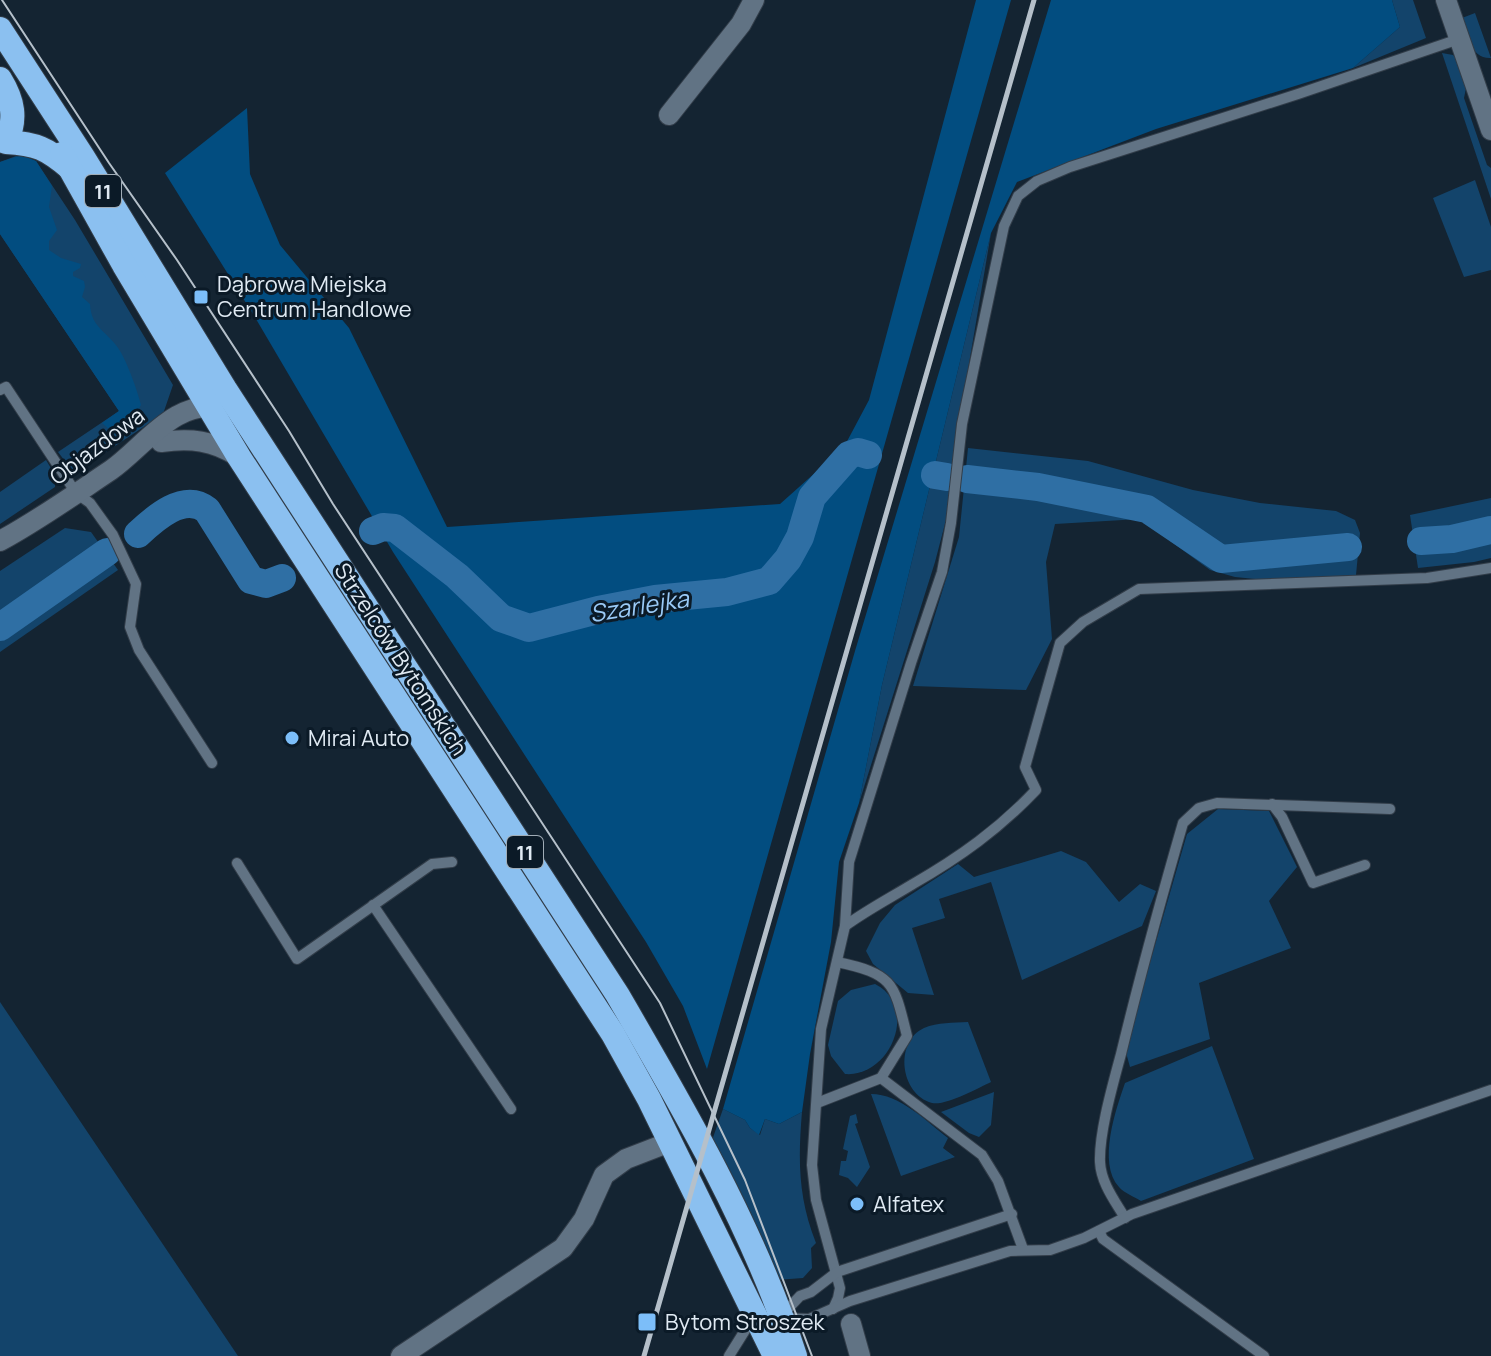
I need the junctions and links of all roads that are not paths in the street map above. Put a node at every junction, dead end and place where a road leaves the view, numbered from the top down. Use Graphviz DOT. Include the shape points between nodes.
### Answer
graph roads {
  1 [pos="754,0"];
  2 [pos="1446,0"];
  3 [pos="0,29"];
  4 [pos="1459,39"];
  5 [pos="0,58"];
  6 [pos="0,79"];
  7 [pos="669,115"];
  8 [pos="1491,130"];
  9 [pos="3,144"];
  10 [pos="70,168"];
  11 [pos="194,361"];
  12 [pos="0,390"];
  13 [pos="207,406"];
  14 [pos="177,417"];
  15 [pos="252,429"];
  16 [pos="161,442"];
  17 [pos="239,457"];
  18 [pos="115,467"];
  19 [pos="76,493"];
  20 [pos="0,544"];
  21 [pos="1491,568"];
  22 [pos="212,763"];
  23 [pos="1272,804"];
  24 [pos="1390,809"];
  25 [pos="452,862"];
  26 [pos="237,863"];
  27 [pos="1365,865"];
  28 [pos="373,905"];
  29 [pos="845,926"];
  30 [pos="837,962"];
  31 [pos="881,1078"];
  32 [pos="1491,1090"];
  33 [pos="817,1103"];
  34 [pos="511,1109"];
  35 [pos="670,1142"];
  36 [pos="1012,1214"];
  37 [pos="1125,1218"];
  38 [pos="1099,1231"];
  39 [pos="1023,1249"];
  40 [pos="837,1272"];
  41 [pos="784,1289"];
  42 [pos="750,1305"];
  43 [pos="833,1309"];
  44 [pos="781,1318"];
  45 [pos="809,1319"];
  46 [pos="851,1324"];
  47 [pos="785,1354"];
  48 [pos="401,1356"];
  49 [pos="729,1356"];
  50 [pos="860,1356"];
  51 [pos="1264,1356"];
  1 -- 7 [label="street"];
  2 -- 4 [label="street"];
  3 -- 11 [label="highway, Strzelców Bytomskich / 11" via="83,157"];
  4 -- 8 [label="street"];
  4 -- 29 [label="lane" via="1120,149 1037,181 1018,196 1004,226 981,327 942,572 849,862"];
  5 -- 10 [label="highway, Strzelców Bytomskich / 11"];
  6 -- 9 [label="highway" via="13,105 11,131"];
  9 -- 10 [label="highway" via="38,145"];
  10 -- 11 [label="highway, Strzelców Bytomskich / 11" via="124,265"];
  11 -- 13 [label="highway, Strzelców Bytomskich / 11"];
  11 -- 14 [label="street, Objazdowa" via="187,398"];
  11 -- 15 [label="highway, Strzelców Bytomskich / 11"];
  12 -- 19 [label="lane" via="6,387"];
  13 -- 14 [label="street"];
  13 -- 15 [label="street" via="234,415"];
  13 -- 16 [label="street"];
  13 -- 17 [label="highway, Strzelców Bytomskich / 11"];
  14 -- 18 [label="street, Objazdowa"];
  15 -- 41 [label="highway, 11" via="617,994"];
  16 -- 17 [label="street" via="199,440"];
  16 -- 18 [label="street"];
  17 -- 35 [label="highway, Strzelców Bytomskich / 11" via="613,1034"];
  18 -- 19 [label="street, Objazdowa"];
  19 -- 20 [label="street, Objazdowa"];
  19 -- 22 [label="lane" via="113,535 136,584 130,627 139,650"];
  21 -- 29 [label="lane" via="1427,578 1139,589 1083,622 1060,643 1025,767 1036,790 995,830"];
  23 -- 24 [label="lane"];
  23 -- 27 [label="lane" via="1313,883"];
  23 -- 37 [label="lane" via="1217,803 1199,808 1183,823 1143,963 1102,1144 1100,1164 1107,1188"];
  25 -- 28 [label="lane" via="432,864"];
  26 -- 28 [label="lane" via="297,959"];
  28 -- 34 [label="lane"];
  29 -- 30 [label="lane"];
  30 -- 31 [label="lane" via="869,969 895,989 907,1036"];
  30 -- 33 [label="lane" via="821,1029"];
  31 -- 33 [label="lane"];
  31 -- 36 [label="lane" via="982,1155"];
  32 -- 37 [label="lane"];
  33 -- 40 [label="lane" via="812,1165 816,1200"];
  35 -- 42 [label="highway, Strzelców Bytomskich / 11"];
  35 -- 48 [label="street" via="626,1159 604,1175 584,1219 563,1248"];
  36 -- 39 [label="lane"];
  36 -- 40 [label="lane"];
  37 -- 38 [label="lane"];
  38 -- 39 [label="lane" via="1050,1250"];
  38 -- 51 [label="lane"];
  39 -- 43 [label="lane"];
  40 -- 41 [label="lane" via="811,1292"];
  40 -- 43 [label="lane" via="840,1288"];
  41 -- 44 [label="highway, 11"];
  41 -- 44 [label="lane" via="787,1308"];
  42 -- 44 [label="lane"];
  42 -- 47 [label="highway, Strzelców Bytomskich / 11"];
  42 -- 49 [label="lane"];
  43 -- 45 [label="lane"];
  44 -- 45 [label="lane"];
  44 -- 47 [label="highway, 11"];
  45 -- 47 [label="lane"];
  46 -- 50 [label="street"];
}
